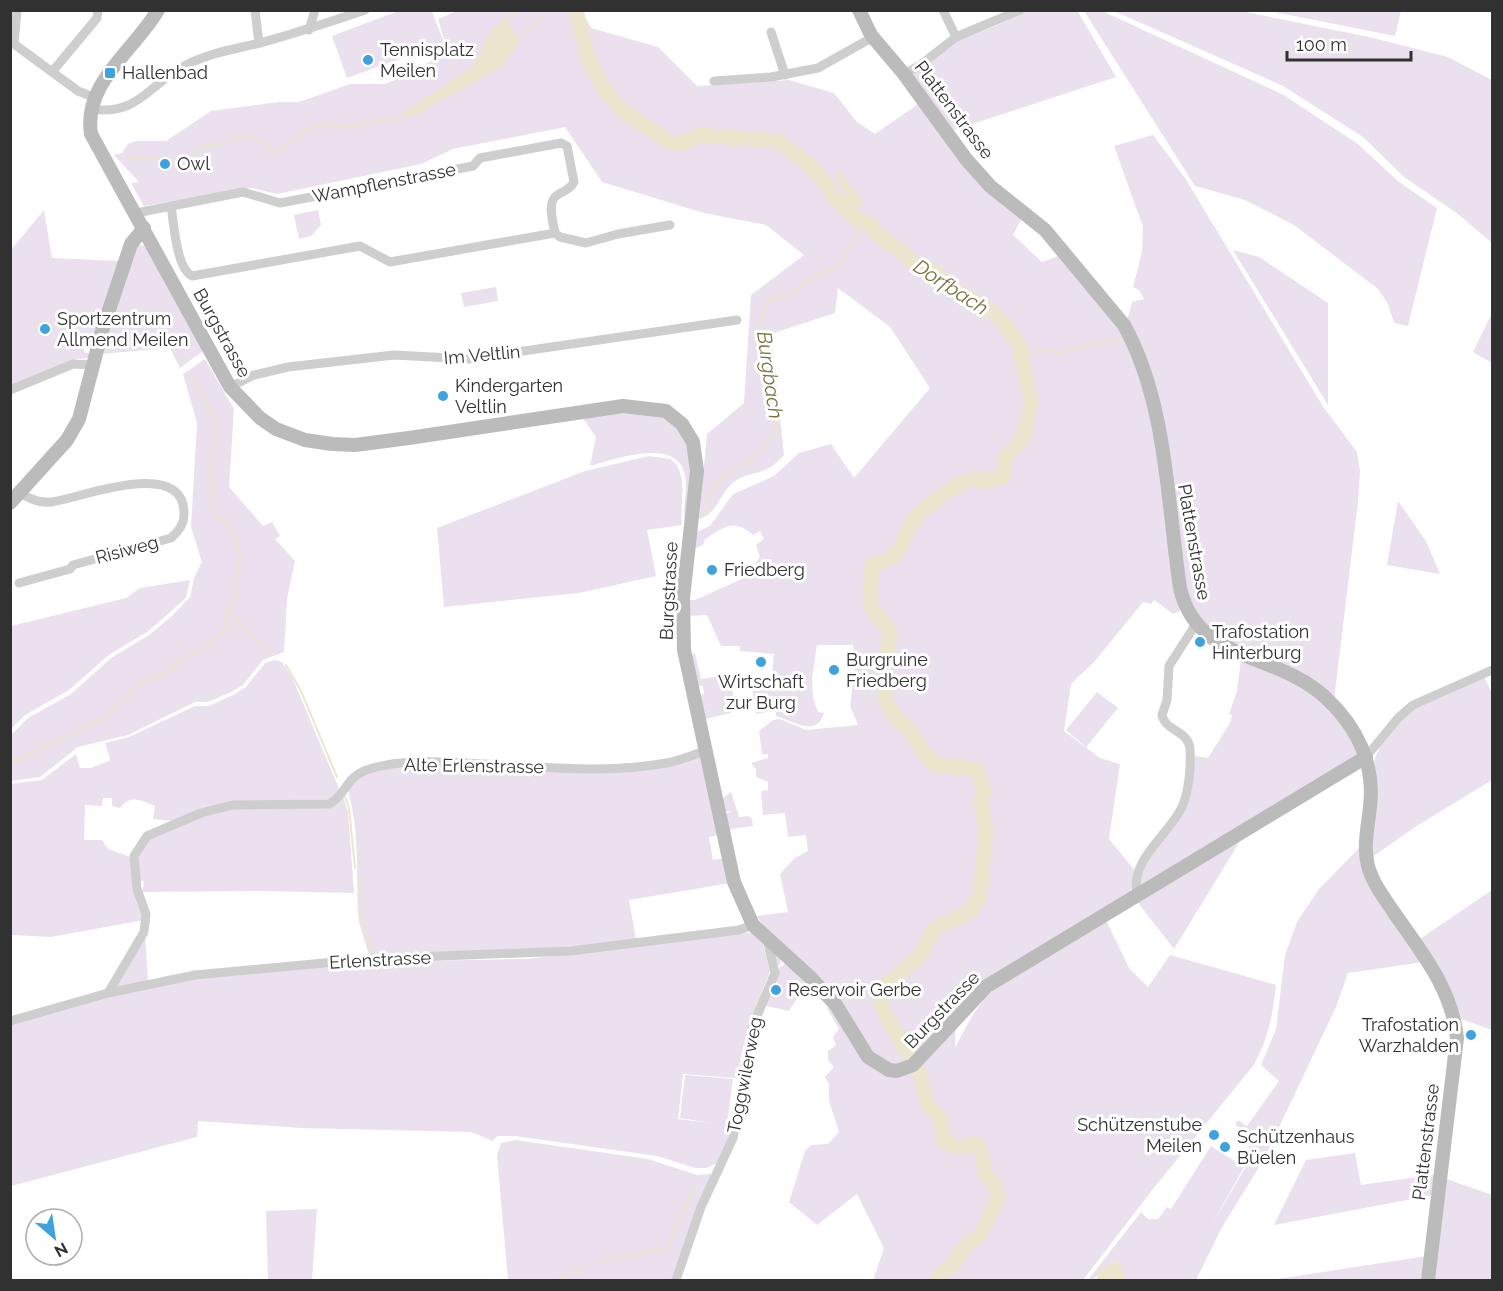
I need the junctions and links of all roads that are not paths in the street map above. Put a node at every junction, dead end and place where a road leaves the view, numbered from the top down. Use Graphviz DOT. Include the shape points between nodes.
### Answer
graph roads {
  1 [pos="17,10"];
  2 [pos="98,10"];
  3 [pos="158,10"];
  4 [pos="255,10"];
  5 [pos="315,10"];
  6 [pos="365,10"];
  7 [pos="859,10"];
  8 [pos="943,10"];
  9 [pos="1020,10"];
  10 [pos="309,30"];
  11 [pos="771,32"];
  12 [pos="956,37"];
  13 [pos="873,38"];
  14 [pos="12,42"];
  15 [pos="259,43"];
  16 [pos="52,72"];
  17 [pos="904,74"];
  18 [pos="785,75"];
  19 [pos="714,81"];
  20 [pos="92,103"];
  21 [pos="171,206"];
  22 [pos="136,213"];
  23 [pos="670,225"];
  24 [pos="144,228"];
  25 [pos="555,233"];
  26 [pos="737,320"];
  27 [pos="94,365"];
  28 [pos="230,387"];
  29 [pos="10,390"];
  30 [pos="16,498"];
  31 [pos="19,583"];
  32 [pos="1196,624"];
  33 [pos="1492,670"];
  34 [pos="705,751"];
  35 [pos="1366,757"];
  36 [pos="1137,894"];
  37 [pos="753,925"];
  38 [pos="766,934"];
  39 [pos="108,993"];
  40 [pos="10,1021"];
  41 [pos="676,1281"];
  42 [pos="1428,1281"];
  1 -- 14 [label="street"];
  2 -- 16 [label="street" via="97,18"];
  3 -- 20 [label="street"];
  4 -- 15 [label="street"];
  5 -- 10 [label="street"];
  6 -- 10 [label="street"];
  7 -- 13 [label="street, Plattenstrasse"];
  8 -- 12 [label="street"];
  9 -- 12 [label="street"];
  10 -- 15 [label="street"];
  11 -- 18 [label="street"];
  12 -- 17 [label="street"];
  13 -- 17 [label="street, Plattenstrasse"];
  13 -- 18 [label="street" via="818,68"];
  14 -- 16 [label="street"];
  15 -- 20 [label="street" via="184,65 130,106 107,111"];
  16 -- 20 [label="street"];
  17 -- 32 [label="street, Plattenstrasse" via="966,159 990,186 1045,230 1124,325 1133,342 1160,432 1180,588"];
  18 -- 19 [label="street"];
  20 -- 22 [label="street, Burgstrasse" via="93,141"];
  21 -- 22 [label="street, Wampflenstrasse"];
  21 -- 25 [label="street" via="184,270 192,276 360,246 390,262"];
  21 -- 25 [label="street, Wampflenstrasse" via="243,192 280,203 472,166 480,158 561,143 567,146 574,182 570,190 551,203"];
  22 -- 24 [label="street, Burgstrasse"];
  23 -- 25 [label="street" via="586,243"];
  24 -- 27 [label="street" via="131,244"];
  24 -- 28 [label="street, Burgstrasse"];
  26 -- 28 [label="street, Im Veltlin" via="469,359 394,355 288,367 254,375"];
  27 -- 29 [label="street" via="73,364"];
  27 -- 30 [label="street" via="79,419 67,440"];
  28 -- 34 [label="street, Burgstrasse" via="276,429 305,440 332,444 409,438 623,406 652,408 675,417 688,431 697,462 681,625"];
  30 -- 31 [label="street, Risiweg" via="49,502 110,486 146,484 172,491 180,500 184,516 171,538"];
  32 -- 35 [label="street, Plattenstrasse" via="1231,650 1308,682 1346,720"];
  32 -- 36 [label="street" via="1169,666 1162,715 1166,724 1190,744 1186,789 1181,808 1141,867 1135,882"];
  33 -- 35 [label="street" via="1413,705"];
  34 -- 37 [label="street, Burgstrasse" via="732,876"];
  34 -- 39 [label="street, Alte Erlenstrasse" via="667,763 627,768 392,765 357,774 339,799 329,804 233,805 175,823 147,836 134,856 135,879 146,924"];
  35 -- 36 [label="street, Burgstrasse"];
  35 -- 42 [label="street, Plattenstrasse" via="1370,778 1368,864 1383,897 1448,995 1455,1015 1457,1038"];
  36 -- 38 [label="street, Burgstrasse" via="987,986 920,1060 906,1069 889,1070 868,1058 836,1005"];
  37 -- 38 [label="street, Burgstrasse"];
  37 -- 39 [label="street, Erlenstrasse" via="570,951 280,965 195,975"];
  38 -- 41 [label="street, Toggwilerweg" via="775,974 752,1028 733,1138 701,1207"];
  39 -- 40 [label="street, Erlenstrasse"];
}
